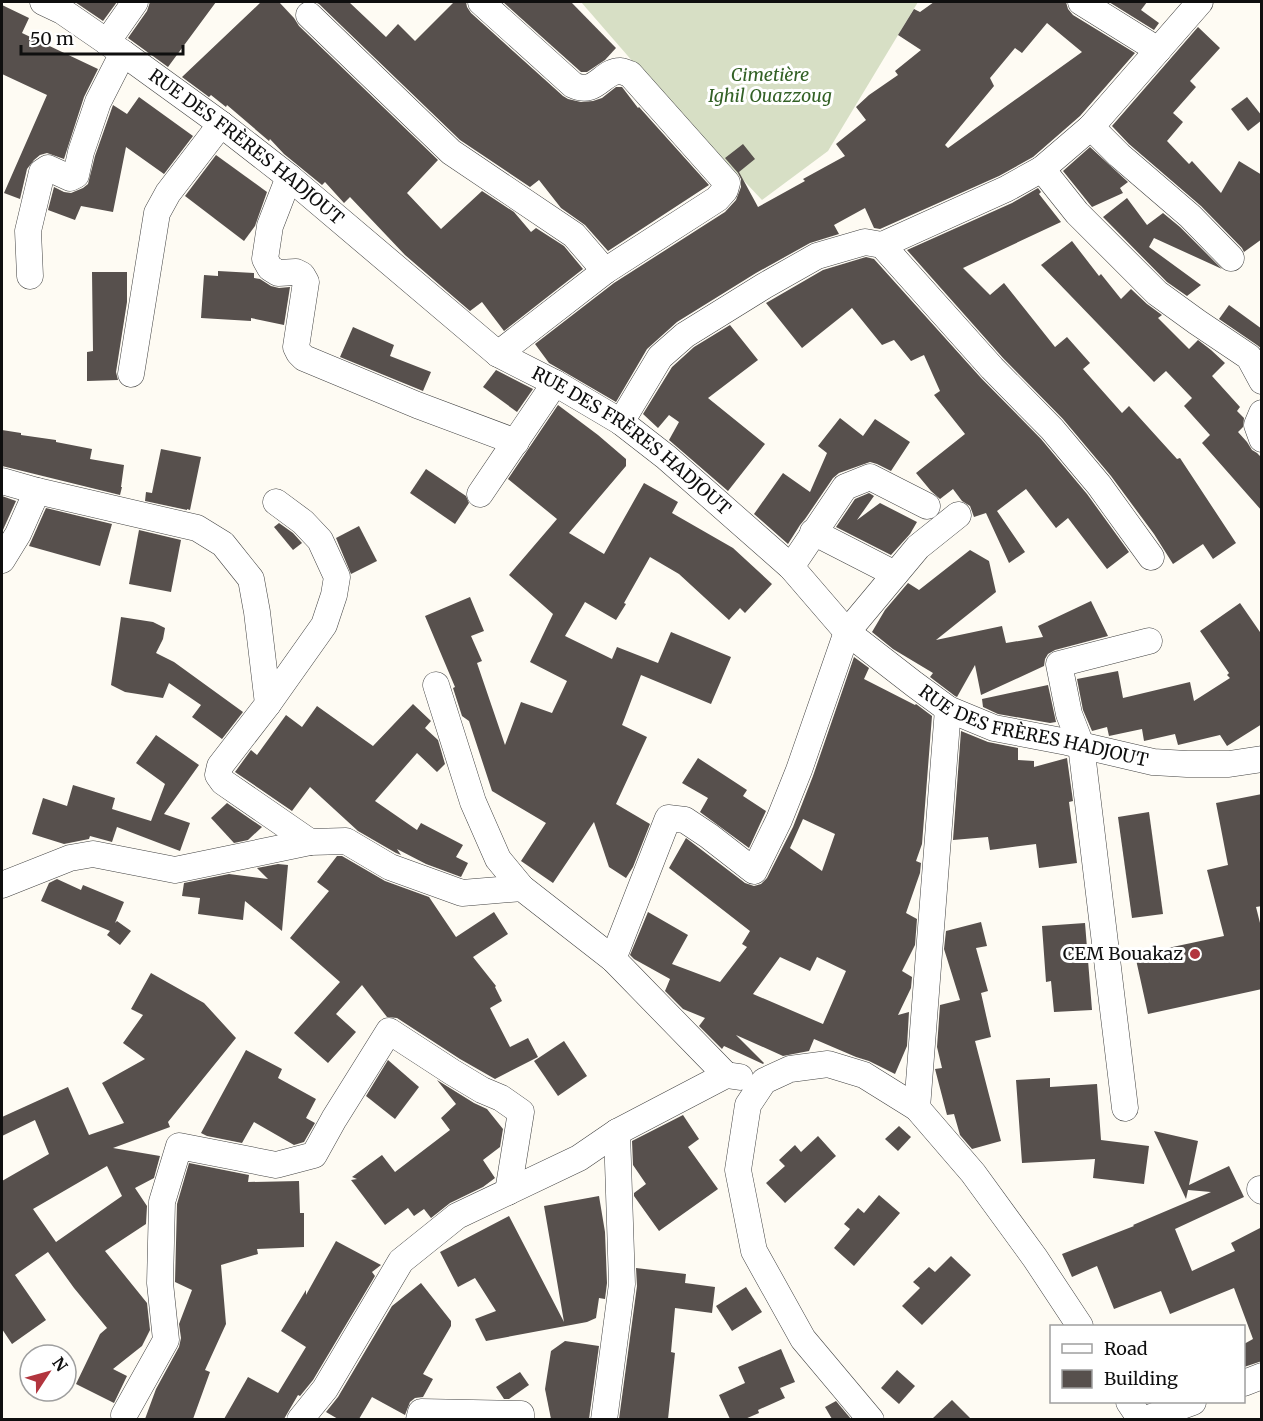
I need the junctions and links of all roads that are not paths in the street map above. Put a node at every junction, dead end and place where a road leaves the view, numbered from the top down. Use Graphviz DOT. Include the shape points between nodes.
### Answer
graph roads {
  1 [pos="43,2"];
  2 [pos="135,2"];
  3 [pos="482,2"];
  4 [pos="1081,2"];
  5 [pos="1200,2"];
  6 [pos="309,15"];
  7 [pos="115,47"];
  8 [pos="1158,51"];
  9 [pos="221,123"];
  10 [pos="1091,127"];
  11 [pos="1042,169"];
  12 [pos="289,177"];
  13 [pos="882,245"];
  14 [pos="1231,258"];
  15 [pos="605,271"];
  16 [pos="30,276"];
  17 [pos="498,354"];
  18 [pos="131,374"];
  19 [pos="1262,381"];
  20 [pos="555,383"];
  21 [pos="1262,413"];
  22 [pos="621,422"];
  23 [pos="1262,439"];
  24 [pos="516,442"];
  25 [pos="2,481"];
  26 [pos="37,491"];
  27 [pos="480,494"];
  28 [pos="276,502"];
  29 [pos="927,506"];
  30 [pos="958,515"];
  31 [pos="813,532"];
  32 [pos="1151,557"];
  33 [pos="2,560"];
  34 [pos="791,567"];
  35 [pos="895,574"];
  36 [pos="847,632"];
  37 [pos="1149,641"];
  38 [pos="436,684"];
  39 [pos="268,704"];
  40 [pos="948,709"];
  41 [pos="1081,745"];
  42 [pos="1262,759"];
  43 [pos="310,842"];
  44 [pos="2,885"];
  45 [pos="522,888"];
  46 [pos="613,959"];
  47 [pos="726,1075"];
  48 [pos="764,1081"];
  49 [pos="1125,1107"];
  50 [pos="917,1108"];
  51 [pos="617,1132"];
  52 [pos="508,1192"];
  53 [pos="1079,1325"];
  54 [pos="1262,1377"];
  55 [pos="1245,1383"];
  56 [pos="1130,1403"];
  57 [pos="1187,1403"];
  58 [pos="122,1418"];
  59 [pos="300,1419"];
  60 [pos="419,1419"];
  61 [pos="521,1419"];
  62 [pos="604,1419"];
  63 [pos="871,1419"];
  64 [pos="1142,1419"];
  1 -- 7 [label="street, RUE DES FRÈRES HADJOUT"];
  2 -- 7 [label="street"];
  3 -- 15 [label="street" via="580,89 613,72 630,74 727,183 717,200"];
  4 -- 8 [label="street"];
  5 -- 8 [label="street"];
  6 -- 15 [label="street" via="451,152 574,235"];
  7 -- 9 [label="street, RUE DES FRÈRES HADJOUT"];
  7 -- 16 [label="street" via="76,175 70,178 48,168 42,172 28,231"];
  8 -- 10 [label="street"];
  9 -- 12 [label="street, RUE DES FRÈRES HADJOUT"];
  9 -- 18 [label="street" via="157,213"];
  10 -- 11 [label="street"];
  10 -- 14 [label="street"];
  11 -- 13 [label="street"];
  11 -- 19 [label="street" via="1077,213 1157,294 1250,357"];
  12 -- 17 [label="street, RUE DES FRÈRES HADJOUT"];
  12 -- 24 [label="street" via="270,226 265,259 278,273 296,272 306,282 296,347 303,358"];
  13 -- 22 [label="street" via="865,242 817,256 685,335 660,357"];
  13 -- 32 [label="street" via="1052,429"];
  15 -- 17 [label="street"];
  17 -- 20 [label="street, RUE DES FRÈRES HADJOUT"];
  20 -- 22 [label="street, RUE DES FRÈRES HADJOUT"];
  20 -- 24 [label="street"];
  21 -- 23 [label="street" via="1257,425"];
  22 -- 34 [label="street, RUE DES FRÈRES HADJOUT"];
  24 -- 27 [label="street"];
  25 -- 26 [label="street"];
  26 -- 33 [label="street"];
  26 -- 39 [label="street" via="197,528 223,544 251,579"];
  28 -- 39 [label="street" via="320,540 337,577 324,625"];
  29 -- 31 [label="street" via="870,477 845,487"];
  30 -- 35 [label="street" via="918,547"];
  31 -- 34 [label="street"];
  31 -- 35 [label="street"];
  34 -- 36 [label="street, RUE DES FRÈRES HADJOUT"];
  35 -- 36 [label="street"];
  36 -- 40 [label="street, RUE DES FRÈRES HADJOUT"];
  36 -- 46 [label="street" via="799,770 754,871 685,820 668,818"];
  37 -- 41 [label="street" via="1059,664 1069,714"];
  38 -- 45 [label="street" via="473,802 498,859"];
  39 -- 43 [label="street" via="220,766 218,775 223,783"];
  40 -- 41 [label="street, RUE DES FRÈRES HADJOUT" via="994,728"];
  40 -- 50 [label="street"];
  41 -- 42 [label="street, RUE DES FRÈRES HADJOUT" via="1164,763 1229,764"];
  41 -- 49 [label="street"];
  43 -- 44 [label="street" via="175,870 93,854 70,858"];
  43 -- 45 [label="street" via="346,841 390,867 462,893"];
  45 -- 46 [label="street"];
  46 -- 47 [label="street"];
  47 -- 48 [label="street"];
  47 -- 51 [label="street"];
  48 -- 50 [label="street" via="790,1068 828,1064 864,1075"];
  48 -- 63 [label="street" via="748,1105 738,1170 754,1251 803,1339"];
  50 -- 53 [label="street" via="973,1173"];
  51 -- 52 [label="street" via="579,1158"];
  51 -- 62 [label="street" via="622,1284"];
  52 -- 58 [label="street" via="521,1112 389,1031 315,1155 276,1165 179,1146 162,1202 160,1283 166,1340"];
  52 -- 59 [label="street" via="457,1216 401,1261 325,1389"];
  54 -- 55 [label="street"];
  56 -- 64 [label="street"];
  57 -- 64 [label="street"];
  60 -- 61 [label="street" via="421,1412 520,1414"];
}
